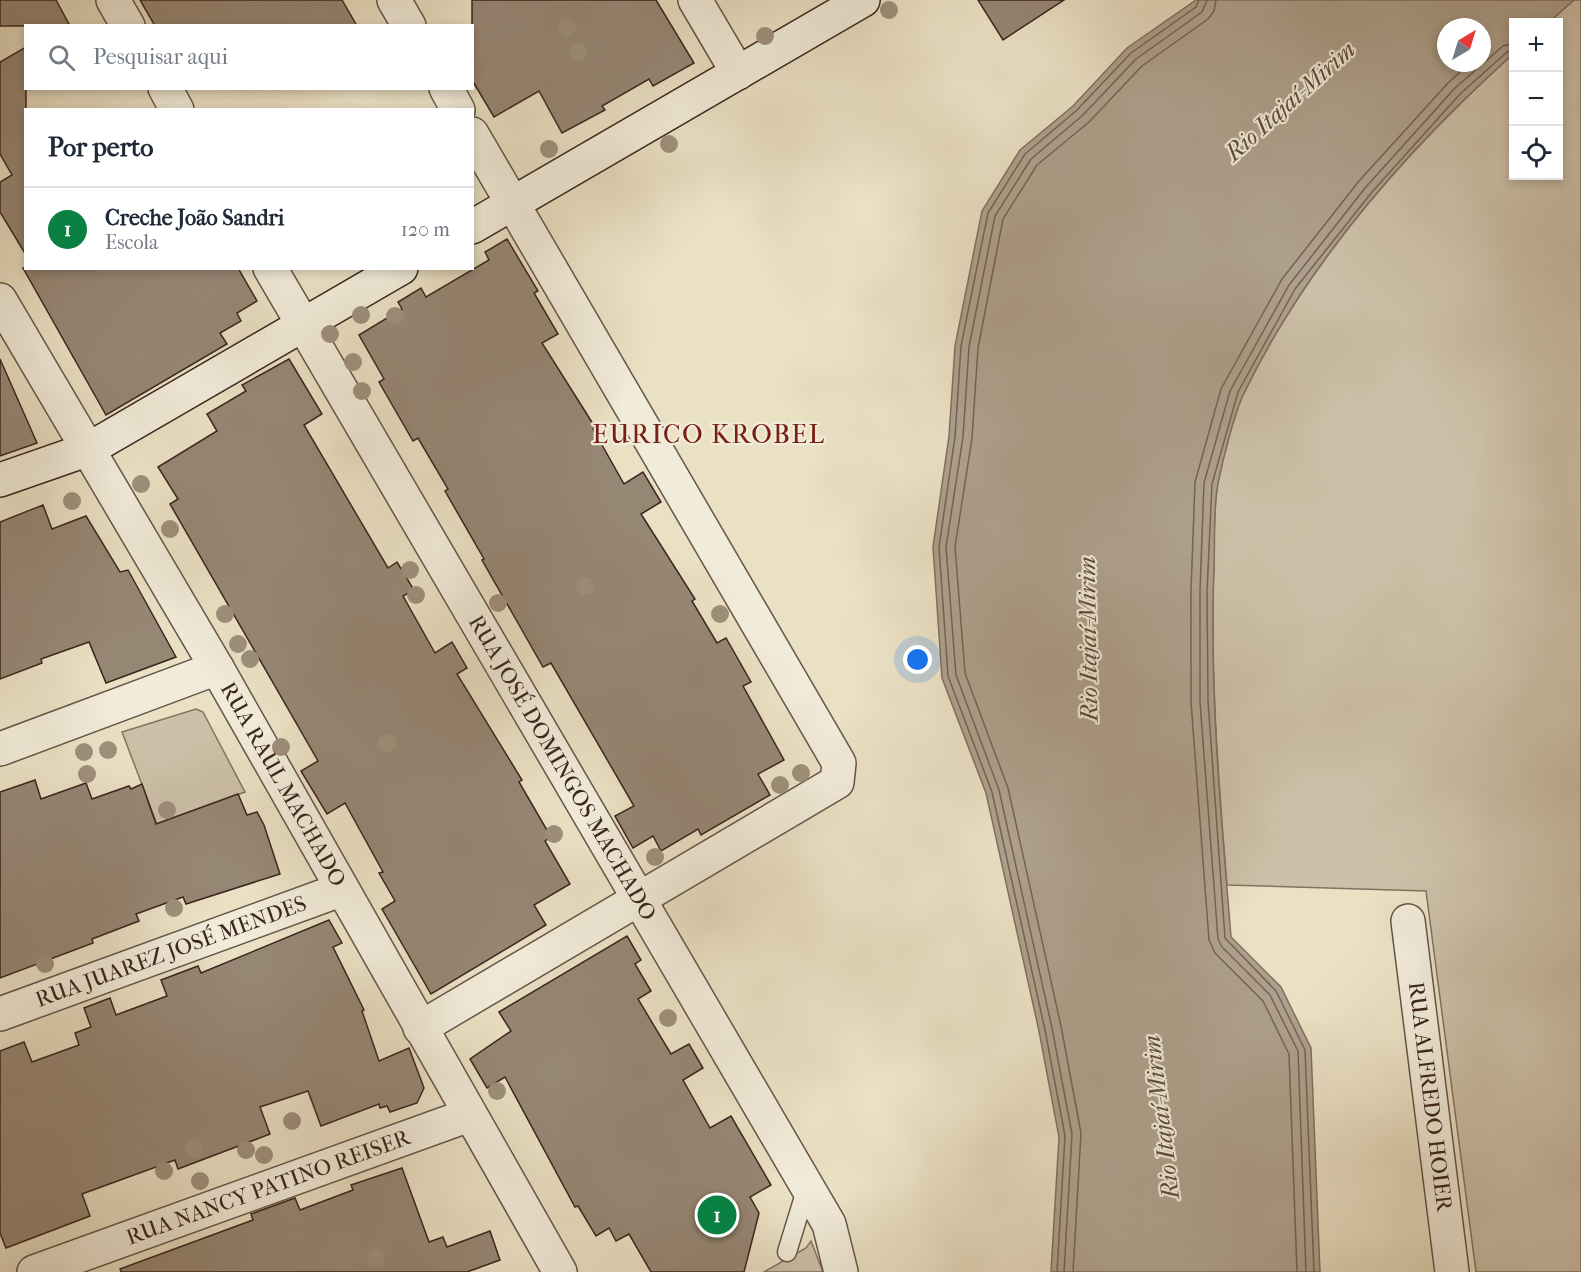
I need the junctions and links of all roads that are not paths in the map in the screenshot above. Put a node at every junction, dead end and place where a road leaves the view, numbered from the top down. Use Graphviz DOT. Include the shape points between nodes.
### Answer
graph roads {
  1 [pos="113,0"];
  2 [pos="394,0"];
  3 [pos="695,0"];
  4 [pos="863,0"];
  5 [pos="127,24"];
  6 [pos="408,24"];
  7 [pos="738,73"];
  8 [pos="166,90"];
  9 [pos="447,90"];
  10 [pos="176,108"];
  11 [pos="457,108"];
  12 [pos="474,137"];
  13 [pos="513,204"];
  14 [pos="474,226"];
  15 [pos="271,270"];
  16 [pos="398,270"];
  17 [pos="0,300"];
  18 [pos="303,325"];
  19 [pos="89,448"];
  20 [pos="0,480"];
  21 [pos="217,668"];
  22 [pos="0,749"];
  23 [pos="340,890"];
  24 [pos="639,899"];
  25 [pos="1408,921"];
  26 [pos="0,1014"];
  27 [pos="420,1028"];
  28 [pos="468,1115"];
  29 [pos="807,1187"];
  30 [pos="787,1252"];
  31 [pos="34,1272"];
  32 [pos="560,1272"];
  33 [pos="841,1272"];
  34 [pos="1452,1272"];
  1 -- 5 [label="street"];
  2 -- 6 [label="street"];
  3 -- 7 [label="street"];
  4 -- 7 [label="street"];
  7 -- 13 [label="street"];
  8 -- 10 [label="street"];
  9 -- 11 [label="street"];
  12 -- 13 [label="street"];
  13 -- 14 [label="street"];
  13 -- 24 [label="street" via="839,763 837,782"];
  15 -- 18 [label="street, RUA JOSÉ DOMINGOS MACHADO"];
  16 -- 18 [label="street"];
  17 -- 19 [label="street, RUA RAUL MACHADO"];
  18 -- 19 [label="street"];
  18 -- 24 [label="street, RUA JOSÉ DOMINGOS MACHADO"];
  19 -- 20 [label="street"];
  19 -- 21 [label="street, RUA RAUL MACHADO"];
  21 -- 22 [label="street"];
  21 -- 23 [label="street, RUA RAUL MACHADO"];
  23 -- 26 [label="street, RUA JUAREZ JOSÉ MENDES"];
  23 -- 27 [label="street, RUA RAUL MACHADO"];
  24 -- 27 [label="street"];
  24 -- 29 [label="street, RUA JOSÉ DOMINGOS MACHADO"];
  25 -- 34 [label="street, RUA ALFREDO HOIER"];
  27 -- 28 [label="street, RUA RAUL MACHADO"];
  28 -- 31 [label="street, RUA NANCY PATINO REISER"];
  28 -- 32 [label="street, RUA RAUL MACHADO"];
  29 -- 30 [label="lane"];
  29 -- 33 [label="street, RUA JOSÉ DOMINGOS MACHADO" via="829,1224"];
}
